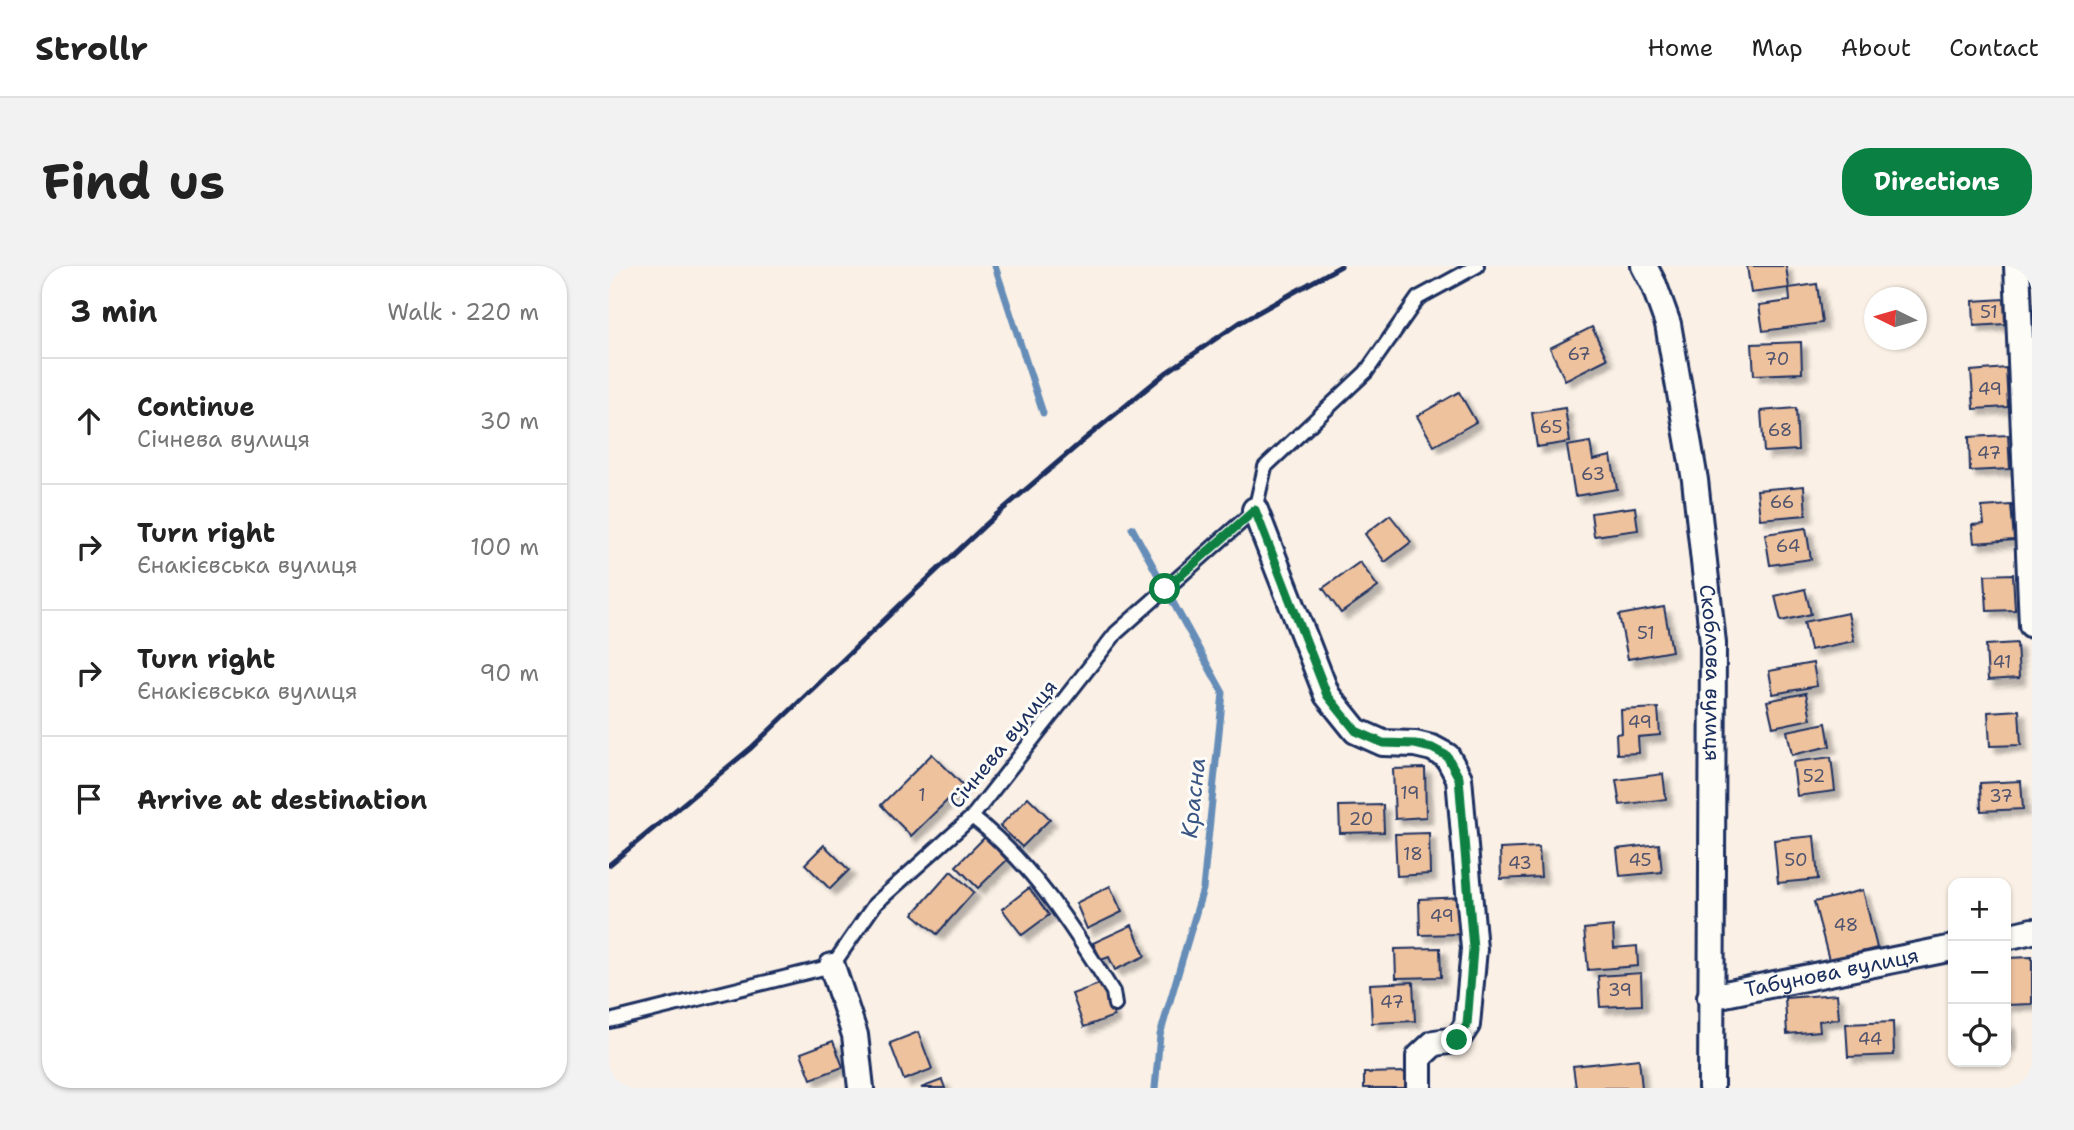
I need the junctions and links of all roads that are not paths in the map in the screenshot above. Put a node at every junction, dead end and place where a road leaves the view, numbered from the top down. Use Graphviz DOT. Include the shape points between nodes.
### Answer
graph roads {
  1 [pos="1477,266"];
  2 [pos="1644,266"];
  3 [pos="2017,266"];
  4 [pos="1255,510"];
  5 [pos="2032,625"];
  6 [pos="972,817"];
  7 [pos="2032,932"];
  8 [pos="2011,936"];
  9 [pos="1948,949"];
  10 [pos="832,966"];
  11 [pos="1710,997"];
  12 [pos="1115,1005"];
  13 [pos="609,1021"];
  14 [pos="861,1088"];
  15 [pos="1419,1088"];
  16 [pos="1711,1088"];
  1 -- 4 [label="lane" via="1419,298 1366,372 1265,467"];
  2 -- 11 [label="street, Скоблова вулиця" via="1668,324 1695,480 1713,643"];
  3 -- 5 [label="street"];
  4 -- 6 [label="lane, Січнева вулиця" via="1116,633"];
  4 -- 15 [label="street" via="1327,695 1356,731 1383,743 1432,748 1447,756 1459,778 1473,949 1467,1025 1457,1040 1434,1043 1419,1058"];
  6 -- 10 [label="lane, Січнева вулиця" via="876,904"];
  6 -- 12 [label="lane" via="1001,839 1050,896 1113,992"];
  7 -- 8 [label="street"];
  9 -- 11 [label="street, Табунова вулиця"];
  10 -- 13 [label="lane"];
  10 -- 14 [label="street" via="855,1035"];
  11 -- 16 [label="street, Скоблова вулиця"];
}
